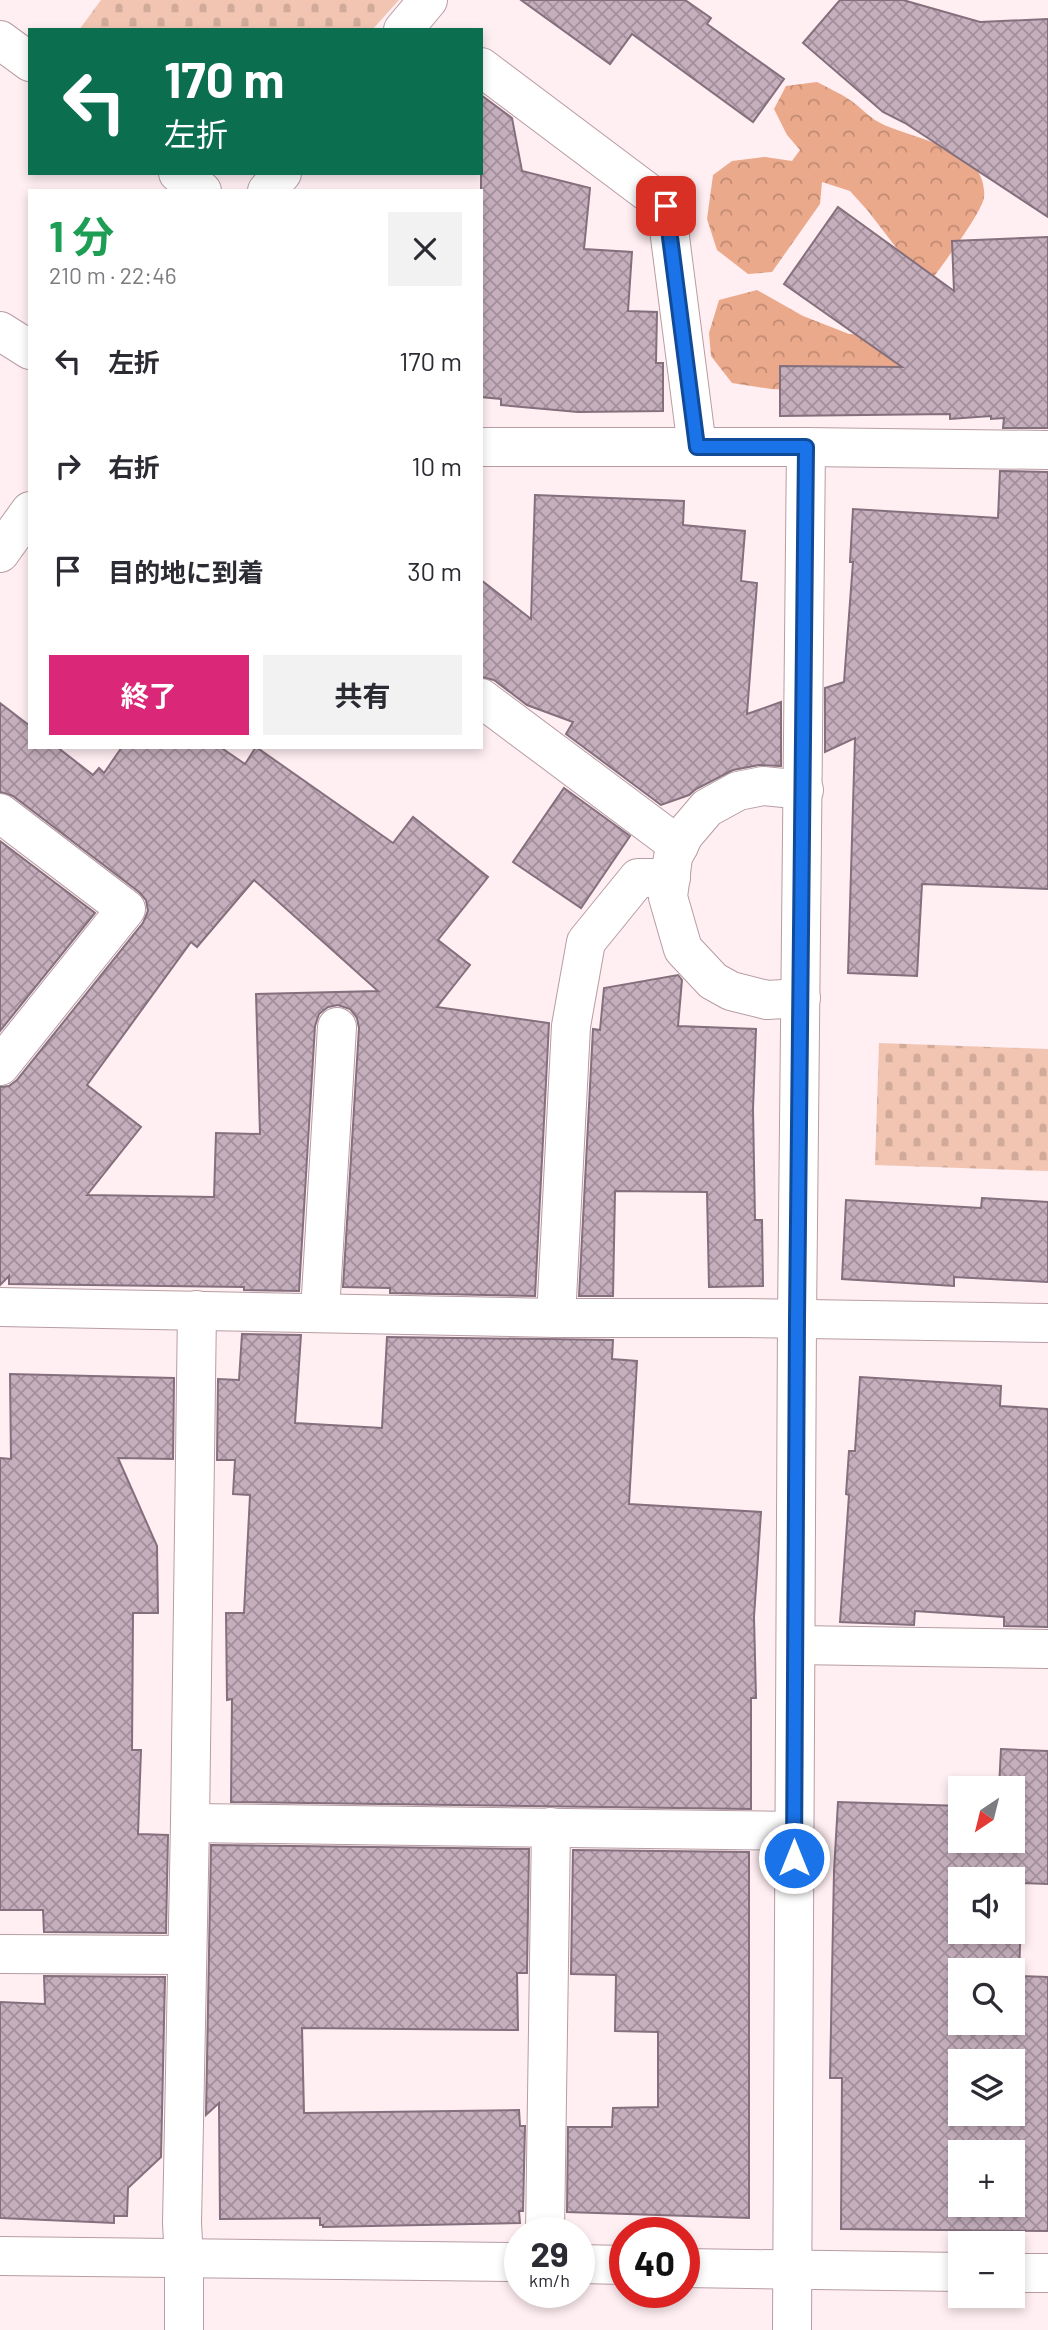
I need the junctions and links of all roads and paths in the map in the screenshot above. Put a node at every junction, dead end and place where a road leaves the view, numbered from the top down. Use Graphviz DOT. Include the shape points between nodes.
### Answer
graph roads {
  1 [pos="0,40"];
  2 [pos="28,61"];
  3 [pos="483,69"];
  4 [pos="181,175"];
  5 [pos="280,175"];
  6 [pos="199,189"];
  7 [pos="269,189"];
  8 [pos="0,331"];
  9 [pos="28,350"];
  10 [pos="483,447"];
  11 [pos="697,447"];
  12 [pos="806,447"];
  13 [pos="1048,450"];
  14 [pos="28,514"];
  15 [pos="0,553"];
  16 [pos="483,700"];
  17 [pos="804,790"];
  18 [pos="0,813"];
  19 [pos="675,862"];
  20 [pos="801,998"];
  21 [pos="337,1027"];
  22 [pos="0,1066"];
  23 [pos="0,1307"];
  24 [pos="197,1310"];
  25 [pos="320,1311"];
  26 [pos="556,1318"];
  27 [pos="797,1319"];
  28 [pos="1048,1324"];
  29 [pos="796,1645"];
  30 [pos="1048,1649"];
  31 [pos="190,1823"];
  32 [pos="551,1828"];
  33 [pos="794,1831"];
  34 [pos="0,1954"];
  35 [pos="187,1955"];
  36 [pos="545,2217"];
  37 [pos="0,2256"];
  38 [pos="184,2259"];
  39 [pos="504,2262"];
  40 [pos="700,2268"];
  41 [pos="793,2271"];
  42 [pos="948,2272"];
  43 [pos="1025,2273"];
  44 [pos="1048,2273"];
  45 [pos="184,2330"];
  46 [pos="792,2330"];
  1 -- 2 [label="street"];
  3 -- 11 [label="street" via="666,206"];
  4 -- 6 [label="street"];
  5 -- 7 [label="street"];
  8 -- 9 [label="street"];
  10 -- 11 [label="street"];
  11 -- 12 [label="street"];
  12 -- 13 [label="street"];
  12 -- 17 [label="street"];
  14 -- 15 [label="street"];
  16 -- 19 [label="street"];
  17 -- 19 [label="street" via="763,786 738,791 707,808 684,835"];
  17 -- 20 [label="street"];
  18 -- 22 [label="street" via="126,909"];
  19 -- 20 [label="street" via="668,897 684,948 713,981 767,1000"];
  19 -- 26 [label="street" via="638,878 586,942 571,1026"];
  20 -- 27 [label="street"];
  21 -- 25 [label="street"];
  23 -- 24 [label="street"];
  24 -- 25 [label="street"];
  24 -- 31 [label="street"];
  25 -- 26 [label="street"];
  26 -- 27 [label="street"];
  27 -- 28 [label="street"];
  27 -- 29 [label="street"];
  29 -- 30 [label="street"];
  29 -- 33 [label="street"];
  31 -- 32 [label="street"];
  31 -- 35 [label="street"];
  32 -- 33 [label="street"];
  32 -- 36 [label="street"];
  33 -- 41 [label="street"];
  34 -- 35 [label="street"];
  35 -- 38 [label="street"];
  37 -- 38 [label="street"];
  38 -- 39 [label="street"];
  38 -- 45 [label="street"];
  40 -- 41 [label="street"];
  41 -- 42 [label="street"];
  41 -- 46 [label="street"];
  43 -- 44 [label="street"];
}
